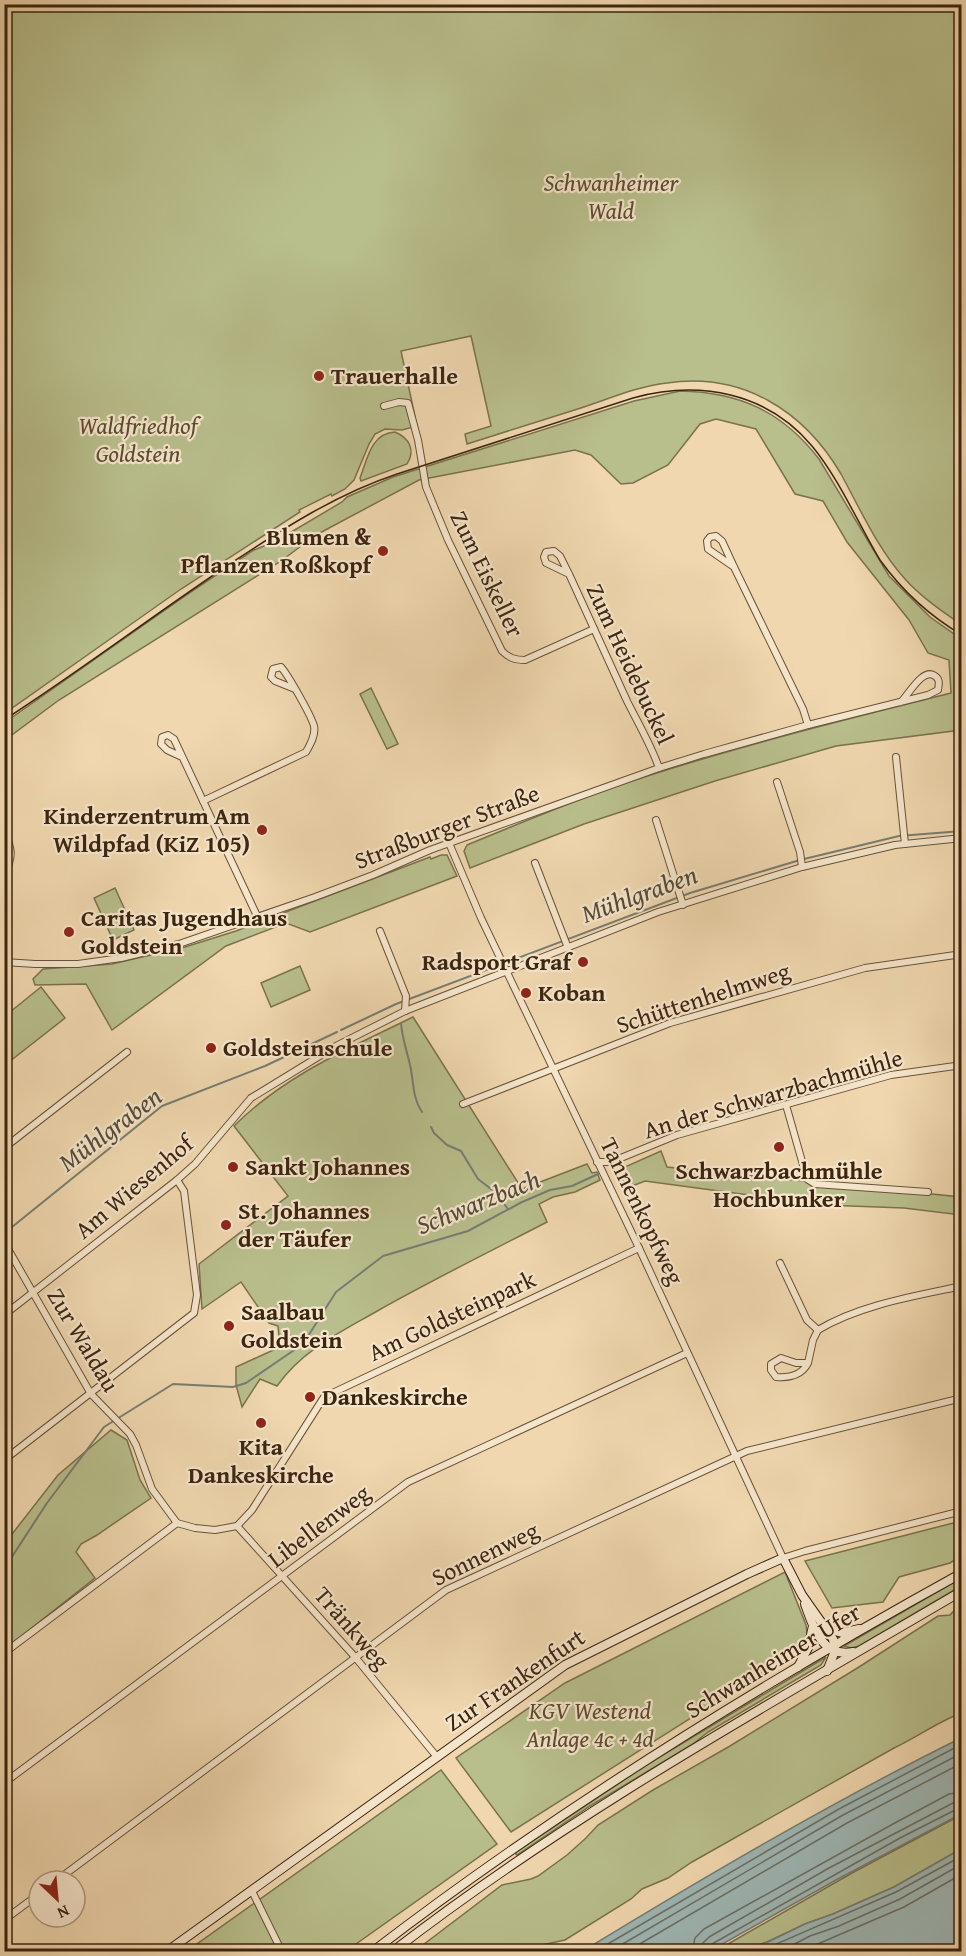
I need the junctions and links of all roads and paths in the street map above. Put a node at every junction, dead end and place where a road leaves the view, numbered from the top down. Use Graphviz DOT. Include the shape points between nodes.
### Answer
graph roads {
  1 [pos="384,406"];
  2 [pos="734,567"];
  3 [pos="569,574"];
  4 [pos="594,629"];
  5 [pos="295,689"];
  6 [pos="901,702"];
  7 [pos="808,725"];
  8 [pos="180,756"];
  9 [pos="896,757"];
  10 [pos="659,768"];
  11 [pos="777,782"];
  12 [pos="203,801"];
  13 [pos="656,820"];
  14 [pos="4,831"];
  15 [pos="962,838"];
  16 [pos="905,842"];
  17 [pos="449,843"];
  18 [pos="536,863"];
  19 [pos="802,865"];
  20 [pos="4,878"];
  21 [pos="682,903"];
  22 [pos="258,918"];
  23 [pos="380,931"];
  24 [pos="568,946"];
  25 [pos="962,954"];
  26 [pos="4,962"];
  27 [pos="508,972"];
  28 [pos="405,1011"];
  29 [pos="127,1052"];
  30 [pos="962,1065"];
  31 [pos="553,1069"];
  32 [pos="463,1104"];
  33 [pos="786,1105"];
  34 [pos="4,1148"];
  35 [pos="597,1162"];
  36 [pos="177,1180"];
  37 [pos="928,1192"];
  38 [pos="4,1242"];
  39 [pos="639,1248"];
  40 [pos="780,1263"];
  41 [pos="962,1286"];
  42 [pos="33,1292"];
  43 [pos="4,1315"];
  44 [pos="818,1330"];
  45 [pos="687,1353"];
  46 [pos="808,1363"];
  47 [pos="91,1394"];
  48 [pos="962,1398"];
  49 [pos="736,1456"];
  50 [pos="4,1460"];
  51 [pos="962,1511"];
  52 [pos="177,1523"];
  53 [pos="237,1526"];
  54 [pos="783,1558"];
  55 [pos="962,1574"];
  56 [pos="282,1577"];
  57 [pos="962,1591"];
  58 [pos="802,1595"];
  59 [pos="871,1625"];
  60 [pos="813,1626"];
  61 [pos="827,1629"];
  62 [pos="833,1649"];
  63 [pos="858,1651"];
  64 [pos="4,1653"];
  65 [pos="355,1657"];
  66 [pos="797,1669"];
  67 [pos="827,1671"];
  68 [pos="437,1757"];
  69 [pos="4,1783"];
  70 [pos="72,1869"];
  71 [pos="252,1891"];
  72 [pos="27,1903"];
  73 [pos="4,1920"];
  74 [pos="166,1952"];
  75 [pos="282,1952"];
  76 [pos="372,1952"];
  77 [pos="392,1952"];
  1 -- 4 [label="street, Zum Eiskeller" via="408,403 426,487 502,651 508,657 525,660"];
  2 -- 2 [label="street" via="722,541 710,537 708,549"];
  2 -- 7 [label="street"];
  3 -- 3 [label="street, Zum Heidebuckel" via="557,553 546,552 546,563"];
  3 -- 4 [label="street, Zum Heidebuckel"];
  4 -- 10 [label="street, Zum Heidebuckel"];
  5 -- 12 [label="street" via="314,727 306,752"];
  6 -- 6 [label="street, Straßburger Straße" via="935,692 939,687 937,677 926,674"];
  6 -- 7 [label="street, Straßburger Straße"];
  7 -- 10 [label="street, Straßburger Straße"];
  8 -- 12 [label="street"];
  9 -- 16 [label="street"];
  10 -- 17 [label="street, Straßburger Straße"];
  11 -- 19 [label="street"];
  12 -- 22 [label="street"];
  13 -- 21 [label="street"];
  14 -- 20 [label="street" via="12,852"];
  15 -- 16 [label="street, Am Wiesenhof"];
  16 -- 19 [label="street, Am Wiesenhof"];
  17 -- 22 [label="street, Straßburger Straße"];
  17 -- 27 [label="street, Tannenkopfweg"];
  18 -- 24 [label="street"];
  19 -- 21 [label="street, Am Wiesenhof"];
  21 -- 24 [label="street, Am Wiesenhof"];
  22 -- 26 [label="street, Straßburger Straße" via="180,944 121,958 57,964"];
  23 -- 28 [label="street" via="406,996"];
  24 -- 27 [label="street, Am Wiesenhof"];
  25 -- 31 [label="street, Schüttenhelmweg" via="865,968 704,1013"];
  27 -- 28 [label="street, Am Wiesenhof"];
  27 -- 31 [label="street, Tannenkopfweg"];
  28 -- 36 [label="street, Am Wiesenhof" via="336,1046 251,1098"];
  29 -- 34 [label="street"];
  30 -- 33 [label="street, An der Schwarzbachmühle" via="891,1075"];
  31 -- 32 [label="street, Schüttenhelmweg"];
  31 -- 35 [label="street, Tannenkopfweg"];
  33 -- 35 [label="street, An der Schwarzbachmühle" via="677,1135 611,1162"];
  33 -- 37 [label="street" via="807,1179 815,1184"];
  35 -- 39 [label="street, Tannenkopfweg"];
  36 -- 42 [label="street, Am Wiesenhof"];
  36 -- 47 [label="street" via="184,1191 196,1308 191,1317"];
  38 -- 42 [label="street, Zur Waldau"];
  39 -- 45 [label="street, Tannenkopfweg"];
  39 -- 53 [label="street, Am Goldsteinpark" via="324,1397 252,1510"];
  40 -- 44 [label="street" via="807,1320"];
  41 -- 44 [label="street" via="858,1311"];
  42 -- 43 [label="street, Am Wiesenhof"];
  42 -- 47 [label="street, Zur Waldau"];
  44 -- 46 [label="street"];
  45 -- 49 [label="street, Tannenkopfweg"];
  45 -- 56 [label="street, Libellenweg" via="408,1482"];
  46 -- 46 [label="street" via="781,1358 771,1364 771,1370 776,1377 783,1378 798,1374"];
  47 -- 50 [label="street"];
  47 -- 52 [label="street, Zur Waldau" via="136,1445 152,1489"];
  48 -- 49 [label="street, Sonnenweg"];
  49 -- 54 [label="street, Tannenkopfweg"];
  49 -- 65 [label="street, Sonnenweg" via="446,1590"];
  51 -- 54 [label="street, Zur Frankenfurt"];
  52 -- 53 [label="street" via="215,1530"];
  52 -- 64 [label="street"];
  53 -- 56 [label="street, Tränkweg"];
  54 -- 58 [label="main road, Tannenkopfweg"];
  54 -- 68 [label="main road, Zur Frankenfurt" via="585,1654"];
  55 -- 59 [label="main road, Schwanheimer Ufer"];
  56 -- 65 [label="street, Tränkweg"];
  56 -- 69 [label="street, Libellenweg"];
  57 -- 63 [label="main road, Schwanheimer Ufer"];
  58 -- 60 [label="main road, Tannenkopfweg"];
  58 -- 61 [label="main road, Tannenkopfweg"];
  59 -- 61 [label="main road" via="842,1633"];
  59 -- 62 [label="main road, Schwanheimer Ufer"];
  60 -- 62 [label="main road, Tannenkopfweg" via="822,1642"];
  60 -- 66 [label="main road"];
  61 -- 62 [label="main road, Tannenkopfweg"];
  62 -- 63 [label="main road"];
  62 -- 66 [label="main road, Schwanheimer Ufer"];
  62 -- 67 [label="main road"];
  63 -- 67 [label="main road, Schwanheimer Ufer"];
  65 -- 68 [label="street, Tränkweg"];
  65 -- 70 [label="street, Sonnenweg"];
  66 -- 76 [label="main road, Schwanheimer Ufer" via="683,1737 518,1845"];
  67 -- 77 [label="main road, Schwanheimer Ufer" via="644,1778 440,1914"];
  68 -- 71 [label="main road, Zur Frankenfurt"];
  71 -- 74 [label="main road, Zur Frankenfurt"];
  71 -- 75 [label="street"];
  72 -- 73 [label="street"];
}
